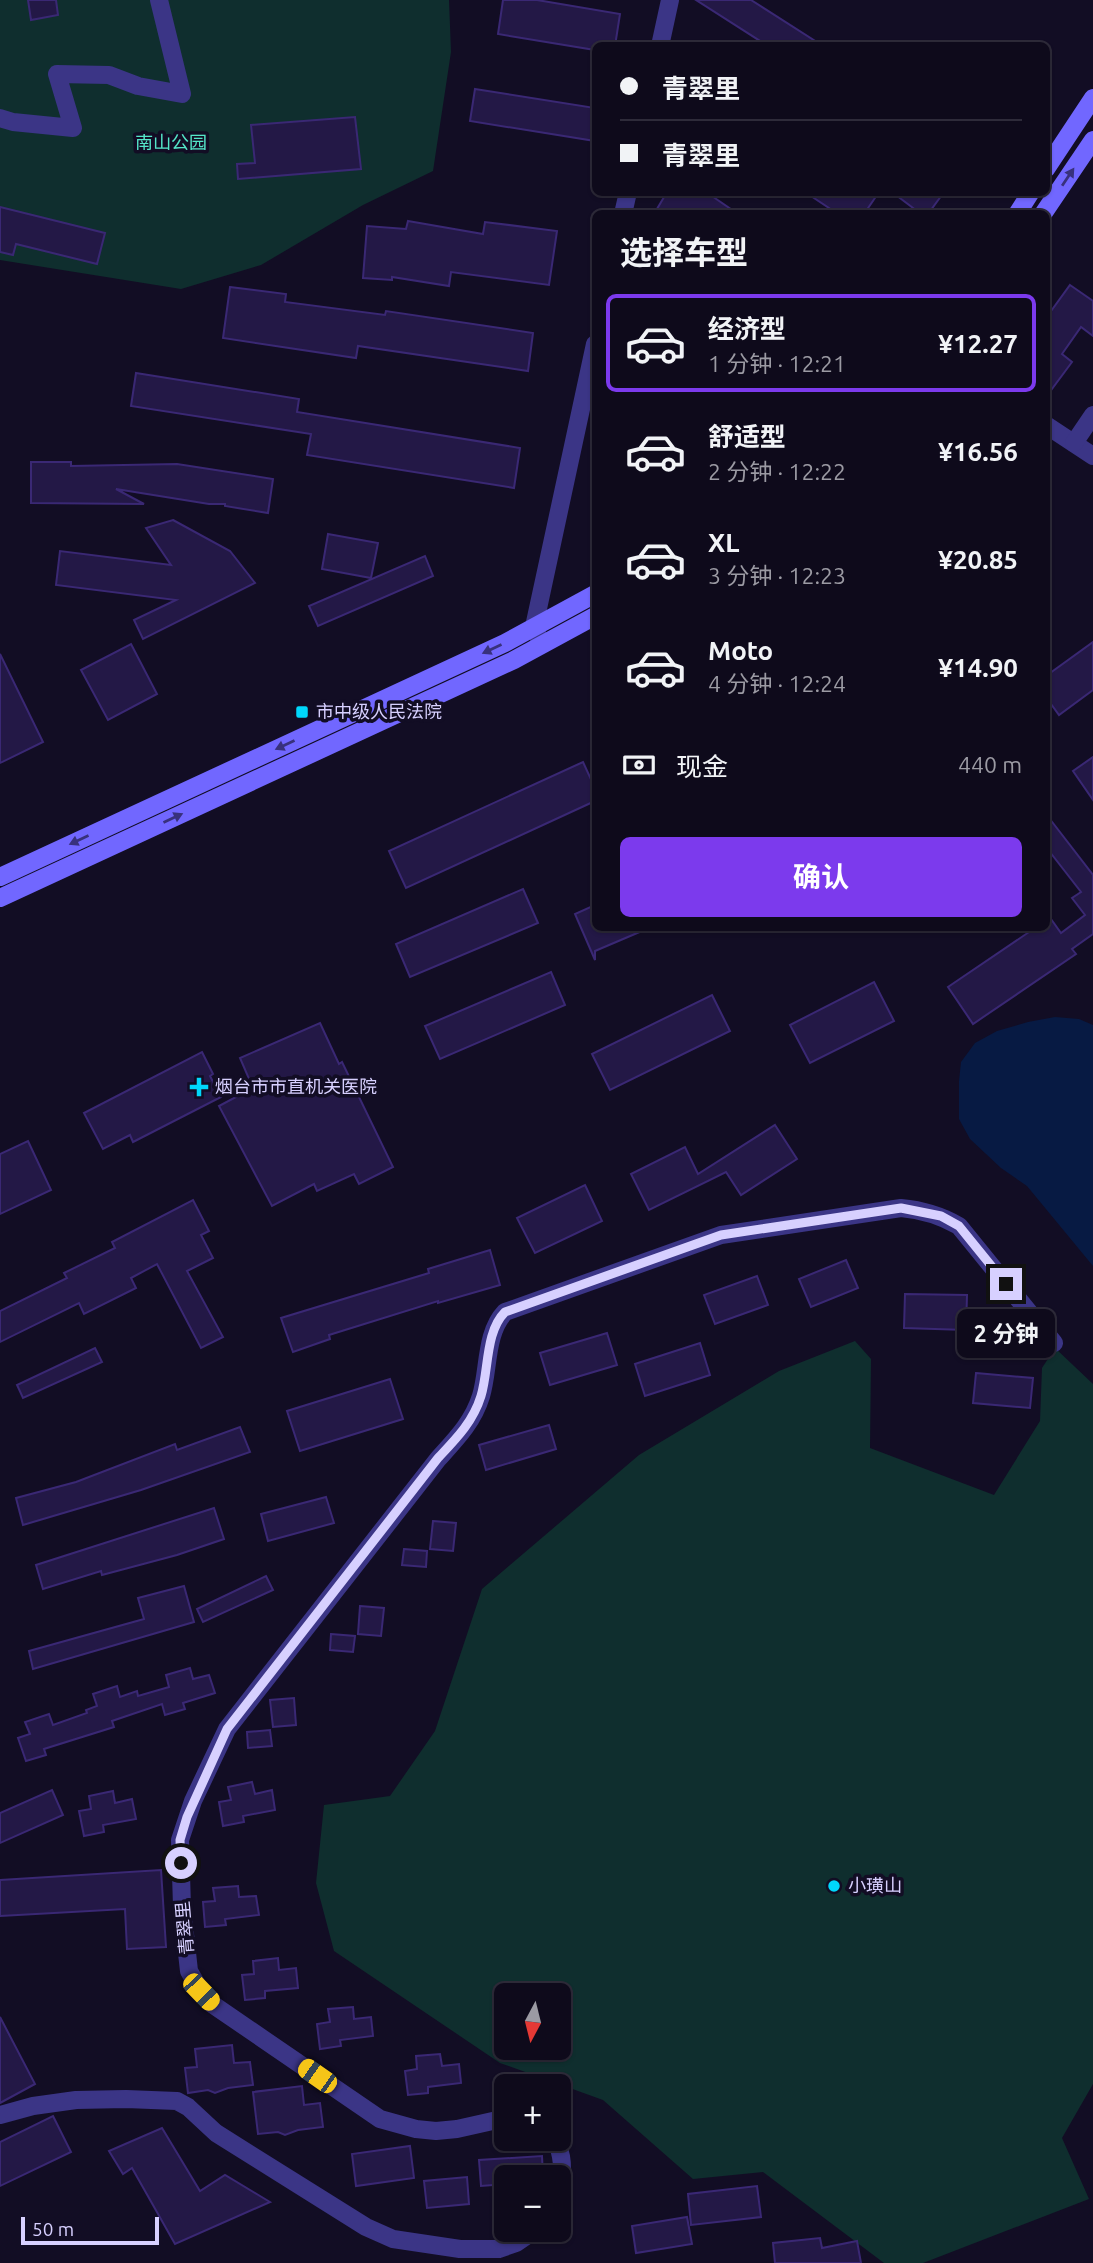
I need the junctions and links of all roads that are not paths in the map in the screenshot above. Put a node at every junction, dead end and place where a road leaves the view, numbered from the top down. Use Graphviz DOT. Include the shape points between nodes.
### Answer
graph roads {
  1 [pos="159,0"];
  2 [pos="670,0"];
  3 [pos="661,42"];
  4 [pos="1093,98"];
  5 [pos="0,118"];
  6 [pos="1093,140"];
  7 [pos="1050,163"];
  8 [pos="1046,210"];
  9 [pos="592,358"];
  10 [pos="1093,415"];
  11 [pos="1050,428"];
  12 [pos="1074,443"];
  13 [pos="1093,456"];
  14 [pos="592,596"];
  15 [pos="592,618"];
  16 [pos="534,627"];
  17 [pos="541,645"];
  18 [pos="0,877"];
  19 [pos="0,898"];
  20 [pos="1054,1343"];
  21 [pos="0,2115"];
  22 [pos="494,2121"];
  23 [pos="517,2242"];
  1 -- 5 [label="street" via="182,94 109,75 57,74 73,128"];
  2 -- 3 [label="street"];
  4 -- 7 [label="main road"];
  8 -- 6 [label="main road, one-way"];
  9 -- 16 [label="street"];
  10 -- 12 [label="street"];
  11 -- 12 [label="street"];
  12 -- 13 [label="street"];
  14 -- 16 [label="main road"];
  15 -- 17 [label="main road"];
  16 -- 17 [label="street"];
  16 -- 18 [label="main road, one-way"];
  19 -- 17 [label="main road, one-way"];
  20 -- 22 [label="street, 青翠里" via="959,1226 941,1216 901,1208 721,1235 505,1312 498,1319 475,1413 227,1729 180,1840 189,1970 212,2004 380,2119 436,2131"];
  21 -- 23 [label="street" via="76,2100 177,2101 216,2133 366,2227 393,2239 429,2246 499,2249"];
}
